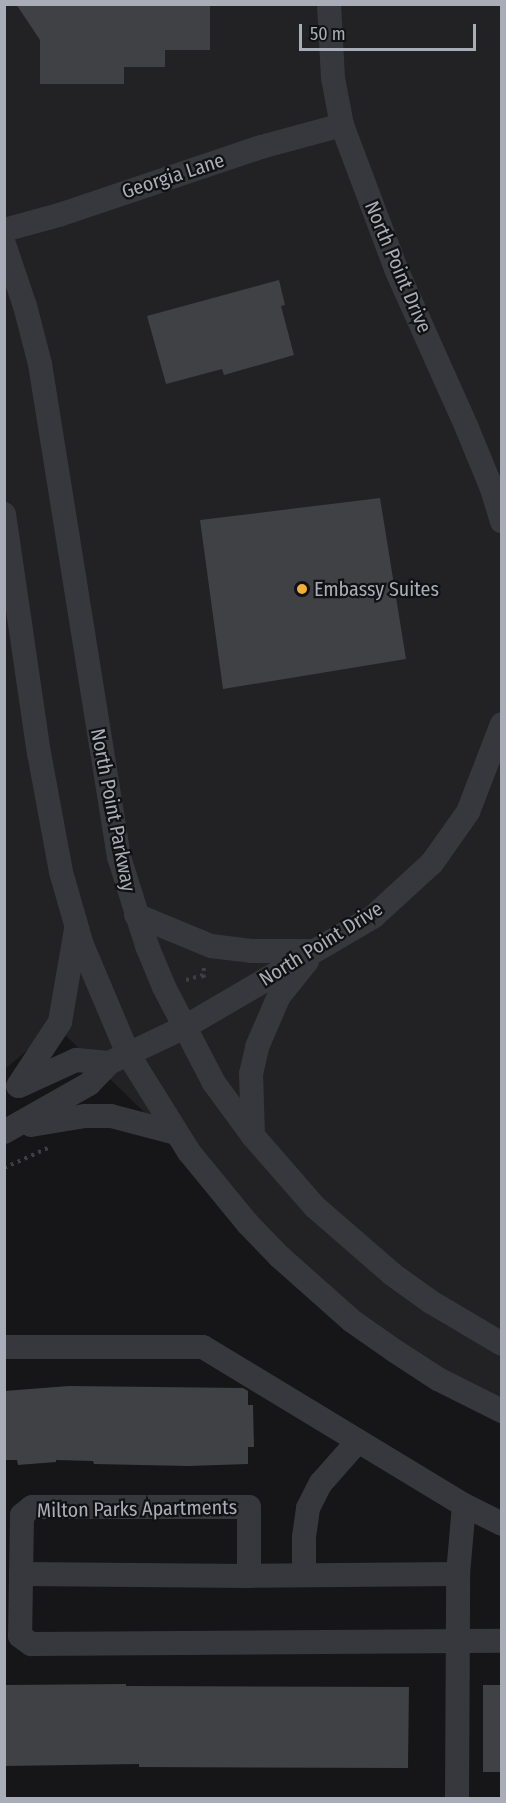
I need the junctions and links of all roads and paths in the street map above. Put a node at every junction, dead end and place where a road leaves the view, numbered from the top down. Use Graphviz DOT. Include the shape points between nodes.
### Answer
graph roads {
  1 [pos="329,4"];
  2 [pos="342,125"];
  3 [pos="4,230"];
  4 [pos="4,244"];
  5 [pos="4,514"];
  6 [pos="501,521"];
  7 [pos="501,724"];
  8 [pos="136,915"];
  9 [pos="76,927"];
  10 [pos="315,951"];
  11 [pos="202,975"];
  12 [pos="185,980"];
  13 [pos="183,1028"];
  14 [pos="119,1059"];
  15 [pos="11,1089"];
  16 [pos="8,1130"];
  17 [pos="176,1133"];
  18 [pos="253,1136"];
  19 [pos="501,1344"];
  20 [pos="4,1347"];
  21 [pos="501,1411"];
  22 [pos="358,1441"];
  23 [pos="464,1505"];
  24 [pos="501,1524"];
  25 [pos="21,1574"];
  26 [pos="458,1574"];
  27 [pos="304,1575"];
  28 [pos="249,1576"];
  29 [pos="458,1641"];
  30 [pos="501,1641"];
  31 [pos="457,1798"];
  1 -- 2 [label="street, North Point Drive" via="333,78"];
  2 -- 3 [label="street, Georgia Lane" via="261,147"];
  2 -- 6 [label="street, North Point Drive" via="396,269 492,489"];
  4 -- 8 [label="street, North Point Parkway" via="26,306 40,364 110,816"];
  5 -- 9 [label="street" via="53,835"];
  7 -- 10 [label="street, North Point Drive" via="468,812 432,863 373,916"];
  8 -- 10 [label="street" via="211,946 251,951"];
  8 -- 13 [label="street, North Point Parkway"];
  9 -- 14 [label="street" via="102,997"];
  9 -- 15 [label="street" via="60,1022"];
  10 -- 13 [label="street, North Point Drive"];
  10 -- 18 [label="street" via="279,996 257,1047 251,1074"];
  11 -- 12 [label="path"];
  13 -- 14 [label="street, North Point Drive"];
  13 -- 18 [label="street, North Point Parkway" via="214,1083"];
  14 -- 15 [label="street" via="76,1060"];
  14 -- 16 [label="street" via="89,1084"];
  14 -- 17 [label="street"];
  16 -- 17 [label="street" via="86,1116 111,1116"];
  17 -- 21 [label="street" via="248,1224 319,1293 395,1352"];
  18 -- 19 [label="street, North Point Parkway" via="315,1207 369,1256 431,1302"];
  20 -- 22 [label="street" via="202,1347"];
  22 -- 23 [label="street"];
  22 -- 27 [label="street" via="321,1483 308,1508"];
  23 -- 24 [label="street"];
  23 -- 26 [label="street"];
  25 -- 28 [label="street"];
  25 -- 28 [label="street, Milton Parks Apartments" via="22,1515 32,1507 249,1507"];
  25 -- 29 [label="street, Milton Parks Apartments" via="20,1636 31,1644"];
  26 -- 27 [label="street"];
  26 -- 29 [label="street"];
  27 -- 28 [label="street"];
  29 -- 30 [label="street, Milton Parks Apartments"];
  29 -- 31 [label="street"];
}
